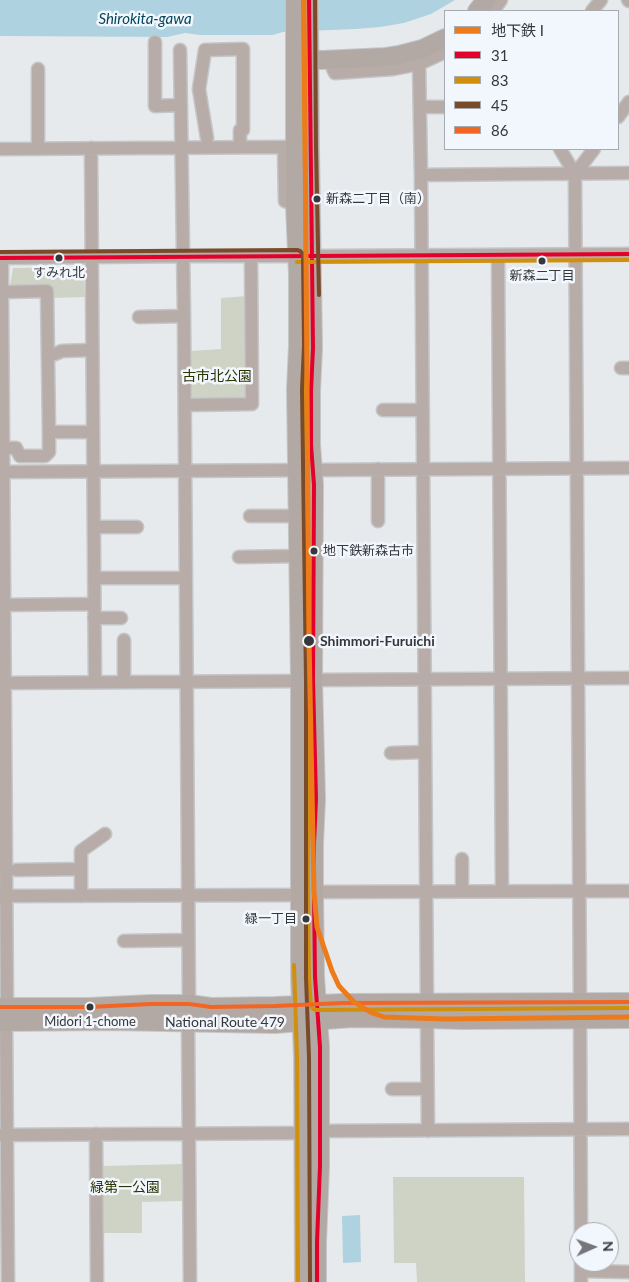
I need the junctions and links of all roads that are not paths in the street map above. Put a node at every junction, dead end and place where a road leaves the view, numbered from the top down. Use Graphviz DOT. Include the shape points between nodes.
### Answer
graph roads {
  1 [pos="295,0"];
  2 [pos="309,0"];
  3 [pos="486,0"];
  4 [pos="601,0"];
  5 [pos="478,10"];
  6 [pos="593,10"];
  7 [pos="444,38"];
  8 [pos="154,42"];
  9 [pos="180,50"];
  10 [pos="444,52"];
  11 [pos="311,57"];
  12 [pos="420,64"];
  13 [pos="38,69"];
  14 [pos="629,102"];
  15 [pos="181,105"];
  16 [pos="444,107"];
  17 [pos="421,108"];
  18 [pos="619,116"];
  19 [pos="207,138"];
  20 [pos="240,147"];
  21 [pos="91,148"];
  22 [pos="182,148"];
  23 [pos="0,149"];
  24 [pos="38,149"];
  25 [pos="561,150"];
  26 [pos="593,150"];
  27 [pos="629,173"];
  28 [pos="575,174"];
  29 [pos="421,175"];
  30 [pos="295,205"];
  31 [pos="575,254"];
  32 [pos="629,254"];
  33 [pos="422,255"];
  34 [pos="498,255"];
  35 [pos="183,256"];
  36 [pos="251,256"];
  37 [pos="305,256"];
  38 [pos="91,257"];
  39 [pos="0,259"];
  40 [pos="2,292"];
  41 [pos="184,316"];
  42 [pos="139,317"];
  43 [pos="92,350"];
  44 [pos="48,354"];
  45 [pos="185,405"];
  46 [pos="383,410"];
  47 [pos="423,410"];
  48 [pos="49,432"];
  49 [pos="93,432"];
  50 [pos="3,448"];
  51 [pos="45,456"];
  52 [pos="576,468"];
  53 [pos="629,468"];
  54 [pos="305,469"];
  55 [pos="378,469"];
  56 [pos="423,469"];
  57 [pos="499,469"];
  58 [pos="45,471"];
  59 [pos="93,471"];
  60 [pos="185,471"];
  61 [pos="3,472"];
  62 [pos="250,516"];
  63 [pos="298,516"];
  64 [pos="378,521"];
  65 [pos="137,526"];
  66 [pos="94,527"];
  67 [pos="299,556"];
  68 [pos="239,557"];
  69 [pos="94,578"];
  70 [pos="186,578"];
  71 [pos="94,604"];
  72 [pos="2,605"];
  73 [pos="94,618"];
  74 [pos="121,618"];
  75 [pos="124,640"];
  76 [pos="578,678"];
  77 [pos="629,678"];
  78 [pos="307,680"];
  79 [pos="425,680"];
  80 [pos="500,680"];
  81 [pos="95,682"];
  82 [pos="124,682"];
  83 [pos="186,682"];
  84 [pos="2,683"];
  85 [pos="425,752"];
  86 [pos="392,753"];
  87 [pos="104,834"];
  88 [pos="462,860"];
  89 [pos="16,870"];
  90 [pos="81,870"];
  91 [pos="426,891"];
  92 [pos="462,891"];
  93 [pos="502,891"];
  94 [pos="579,891"];
  95 [pos="629,891"];
  96 [pos="307,893"];
  97 [pos="3,896"];
  98 [pos="81,896"];
  99 [pos="188,896"];
  100 [pos="188,940"];
  101 [pos="124,941"];
  102 [pos="629,1002"];
  103 [pos="188,1004"];
  104 [pos="427,1010"];
  105 [pos="580,1011"];
  106 [pos="309,1013"];
  107 [pos="3,1015"];
  108 [pos="629,1019"];
  109 [pos="188,1023"];
  110 [pos="392,1089"];
  111 [pos="427,1089"];
  112 [pos="629,1129"];
  113 [pos="581,1130"];
  114 [pos="428,1131"];
  115 [pos="312,1132"];
  116 [pos="190,1133"];
  117 [pos="96,1134"];
  118 [pos="4,1135"];
  119 [pos="581,1222"];
  120 [pos="8,1282"];
  121 [pos="97,1282"];
  122 [pos="190,1282"];
  123 [pos="304,1282"];
  124 [pos="317,1282"];
  1 -- 11 [label="highway"];
  2 -- 11 [label="highway"];
  3 -- 5 [label="highway"];
  4 -- 6 [label="street"];
  7 -- 11 [label="highway" via="399,56 370,59"];
  8 -- 15 [label="street" via="155,106"];
  9 -- 15 [label="street"];
  10 -- 12 [label="street"];
  11 -- 12 [label="street" via="335,73"];
  11 -- 30 [label="highway"];
  11 -- 37 [label="highway"];
  12 -- 17 [label="street"];
  13 -- 24 [label="street"];
  14 -- 18 [label="street"];
  15 -- 22 [label="street"];
  16 -- 17 [label="street"];
  17 -- 29 [label="street"];
  19 -- 20 [label="street" via="199,89 205,50 243,48"];
  20 -- 22 [label="street"];
  20 -- 30 [label="street" via="285,147 284,201"];
  21 -- 22 [label="street"];
  21 -- 24 [label="street"];
  21 -- 38 [label="street"];
  22 -- 35 [label="street"];
  23 -- 24 [label="street"];
  25 -- 28 [label="street"];
  26 -- 28 [label="street"];
  27 -- 28 [label="street"];
  28 -- 29 [label="street"];
  28 -- 31 [label="street"];
  29 -- 33 [label="street"];
  30 -- 37 [label="highway"];
  31 -- 32 [label="street"];
  31 -- 34 [label="street"];
  31 -- 52 [label="street"];
  33 -- 34 [label="street"];
  33 -- 37 [label="street"];
  33 -- 47 [label="street"];
  34 -- 57 [label="street"];
  35 -- 36 [label="street"];
  35 -- 38 [label="street"];
  35 -- 41 [label="street"];
  36 -- 37 [label="street"];
  36 -- 45 [label="street" via="252,404"];
  37 -- 54 [label="highway" via="313,348 311,454"];
  38 -- 39 [label="street"];
  38 -- 43 [label="street"];
  39 -- 40 [label="street"];
  40 -- 44 [label="street" via="47,291"];
  40 -- 50 [label="street"];
  41 -- 42 [label="street"];
  41 -- 45 [label="street"];
  43 -- 44 [label="street"];
  43 -- 49 [label="street"];
  44 -- 48 [label="street"];
  45 -- 60 [label="street"];
  46 -- 47 [label="street"];
  47 -- 56 [label="street"];
  48 -- 49 [label="street"];
  48 -- 51 [label="street" via="49,452"];
  49 -- 59 [label="street"];
  50 -- 51 [label="street" via="16,448 20,456"];
  50 -- 61 [label="street"];
  51 -- 58 [label="street"];
  52 -- 53 [label="street"];
  52 -- 57 [label="street"];
  52 -- 76 [label="street"];
  54 -- 55 [label="street"];
  54 -- 60 [label="street"];
  54 -- 63 [label="highway"];
  54 -- 78 [label="highway"];
  55 -- 56 [label="street"];
  55 -- 64 [label="street"];
  56 -- 57 [label="street"];
  56 -- 79 [label="street"];
  57 -- 80 [label="street"];
  58 -- 59 [label="street"];
  58 -- 61 [label="street"];
  59 -- 60 [label="street"];
  59 -- 66 [label="street"];
  60 -- 70 [label="street"];
  61 -- 72 [label="street"];
  62 -- 63 [label="street"];
  63 -- 67 [label="highway"];
  65 -- 66 [label="street"];
  66 -- 69 [label="street"];
  67 -- 68 [label="street"];
  67 -- 78 [label="highway"];
  69 -- 70 [label="street"];
  69 -- 71 [label="street"];
  70 -- 83 [label="street"];
  71 -- 72 [label="street"];
  71 -- 73 [label="street"];
  72 -- 84 [label="street"];
  73 -- 74 [label="street"];
  73 -- 81 [label="street"];
  75 -- 82 [label="street"];
  76 -- 77 [label="street"];
  76 -- 80 [label="street"];
  76 -- 94 [label="street"];
  78 -- 79 [label="street"];
  78 -- 83 [label="street"];
  78 -- 96 [label="highway" via="316,799"];
  79 -- 80 [label="street"];
  79 -- 85 [label="street"];
  80 -- 93 [label="street"];
  81 -- 82 [label="street"];
  81 -- 84 [label="street"];
  82 -- 83 [label="street"];
  83 -- 99 [label="street"];
  84 -- 97 [label="street"];
  85 -- 86 [label="street"];
  85 -- 91 [label="street"];
  87 -- 90 [label="street" via="81,851"];
  88 -- 92 [label="street"];
  89 -- 90 [label="street"];
  90 -- 98 [label="street"];
  91 -- 92 [label="street"];
  91 -- 96 [label="street"];
  91 -- 104 [label="street"];
  92 -- 93 [label="street"];
  93 -- 94 [label="street"];
  94 -- 95 [label="street"];
  94 -- 105 [label="street"];
  96 -- 99 [label="street"];
  96 -- 106 [label="highway" via="315,978"];
  97 -- 98 [label="street"];
  97 -- 107 [label="street"];
  98 -- 99 [label="street"];
  99 -- 100 [label="street"];
  100 -- 101 [label="street"];
  100 -- 103 [label="street"];
  102 -- 105 [label="highway, National Route 479"];
  103 -- 106 [label="highway, National Route 479"];
  103 -- 107 [label="highway, National Route 479" via="88,1007"];
  104 -- 105 [label="highway, National Route 479" via="462,1020"];
  104 -- 106 [label="highway, National Route 479"];
  104 -- 111 [label="street"];
  105 -- 108 [label="highway, National Route 479"];
  105 -- 113 [label="street"];
  106 -- 109 [label="highway, National Route 479" via="276,1024"];
  106 -- 115 [label="highway" via="320,1047"];
  107 -- 109 [label="highway, National Route 479"];
  107 -- 118 [label="street"];
  109 -- 116 [label="street"];
  110 -- 111 [label="street"];
  111 -- 114 [label="street"];
  112 -- 113 [label="street"];
  113 -- 114 [label="street"];
  113 -- 119 [label="street"];
  114 -- 115 [label="street"];
  115 -- 116 [label="street"];
  115 -- 123 [label="highway"];
  115 -- 124 [label="highway" via="320,1166"];
  116 -- 117 [label="street"];
  116 -- 122 [label="street"];
  117 -- 118 [label="street"];
  117 -- 121 [label="street"];
  118 -- 120 [label="street"];
}
